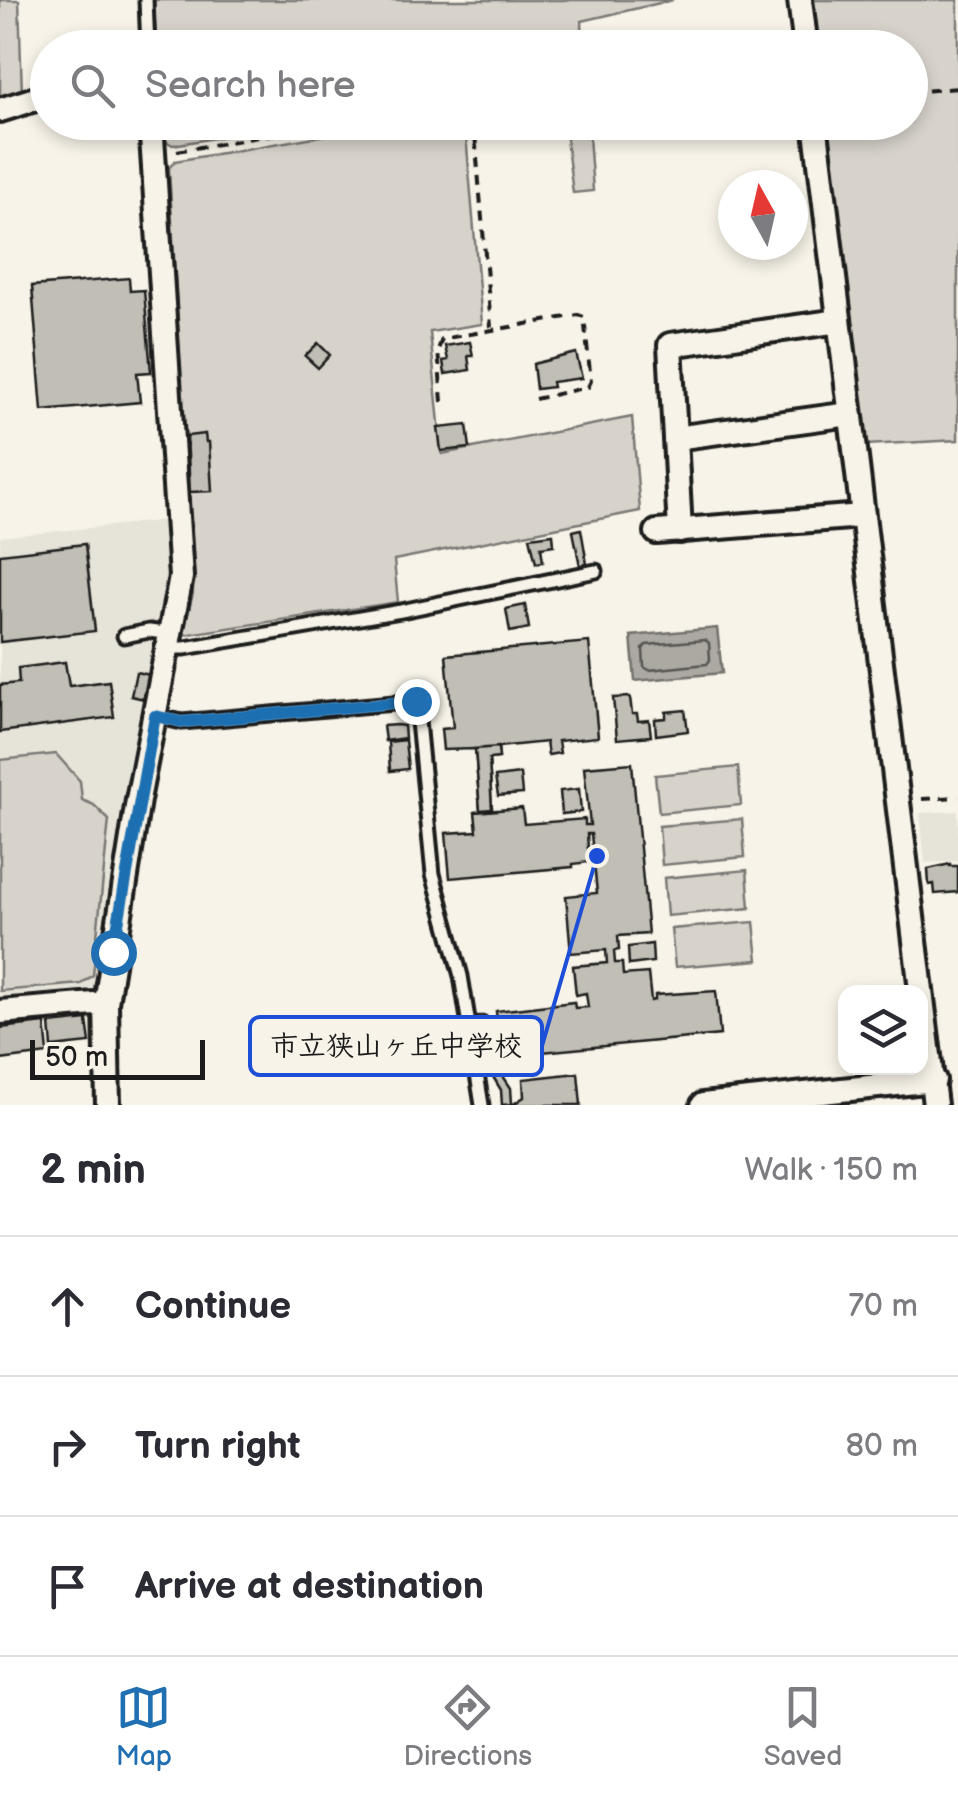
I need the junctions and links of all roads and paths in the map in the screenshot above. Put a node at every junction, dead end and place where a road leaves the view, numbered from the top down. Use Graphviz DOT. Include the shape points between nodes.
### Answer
graph roads {
  1 [pos="146,0"];
  2 [pos="800,0"];
  3 [pos="147,30"];
  4 [pos="804,30"];
  5 [pos="958,88"];
  6 [pos="928,90"];
  7 [pos="30,101"];
  8 [pos="0,110"];
  9 [pos="153,140"];
  10 [pos="241,140"];
  11 [pos="476,140"];
  12 [pos="817,140"];
  13 [pos="154,155"];
  14 [pos="839,321"];
  15 [pos="492,328"];
  16 [pos="536,399"];
  17 [pos="442,402"];
  18 [pos="850,414"];
  19 [pos="674,438"];
  20 [pos="862,516"];
  21 [pos="596,571"];
  22 [pos="124,636"];
  23 [pos="170,641"];
  24 [pos="155,716"];
  25 [pos="958,796"];
  26 [pos="897,800"];
  27 [pos="106,1003"];
  28 [pos="0,1012"];
  29 [pos="934,1080"];
  30 [pos="108,1105"];
  31 [pos="482,1105"];
  32 [pos="703,1105"];
  33 [pos="935,1105"];
  1 -- 3 [label="lane"];
  2 -- 4 [label="street"];
  5 -- 6 [label="path"];
  7 -- 8 [label="street"];
  9 -- 13 [label="street"];
  10 -- 13 [label="path"];
  11 -- 15 [label="path"];
  12 -- 14 [label="street"];
  13 -- 23 [label="street" via="181,577"];
  14 -- 18 [label="street"];
  14 -- 19 [label="street" via="670,345"];
  15 -- 16 [label="path" via="584,317 588,387"];
  15 -- 17 [label="path" via="442,339"];
  18 -- 19 [label="street"];
  18 -- 20 [label="street"];
  19 -- 20 [label="street" via="668,532"];
  20 -- 26 [label="street"];
  21 -- 23 [label="lane" via="185,648"];
  22 -- 23 [label="lane" via="148,631"];
  23 -- 24 [label="street"];
  24 -- 27 [label="street"];
  24 -- 31 [label="lane" via="182,722 416,701 433,874 461,976"];
  25 -- 26 [label="path"];
  26 -- 29 [label="street"];
  27 -- 28 [label="street"];
  27 -- 30 [label="street"];
  29 -- 32 [label="street"];
  29 -- 33 [label="street"];
}
